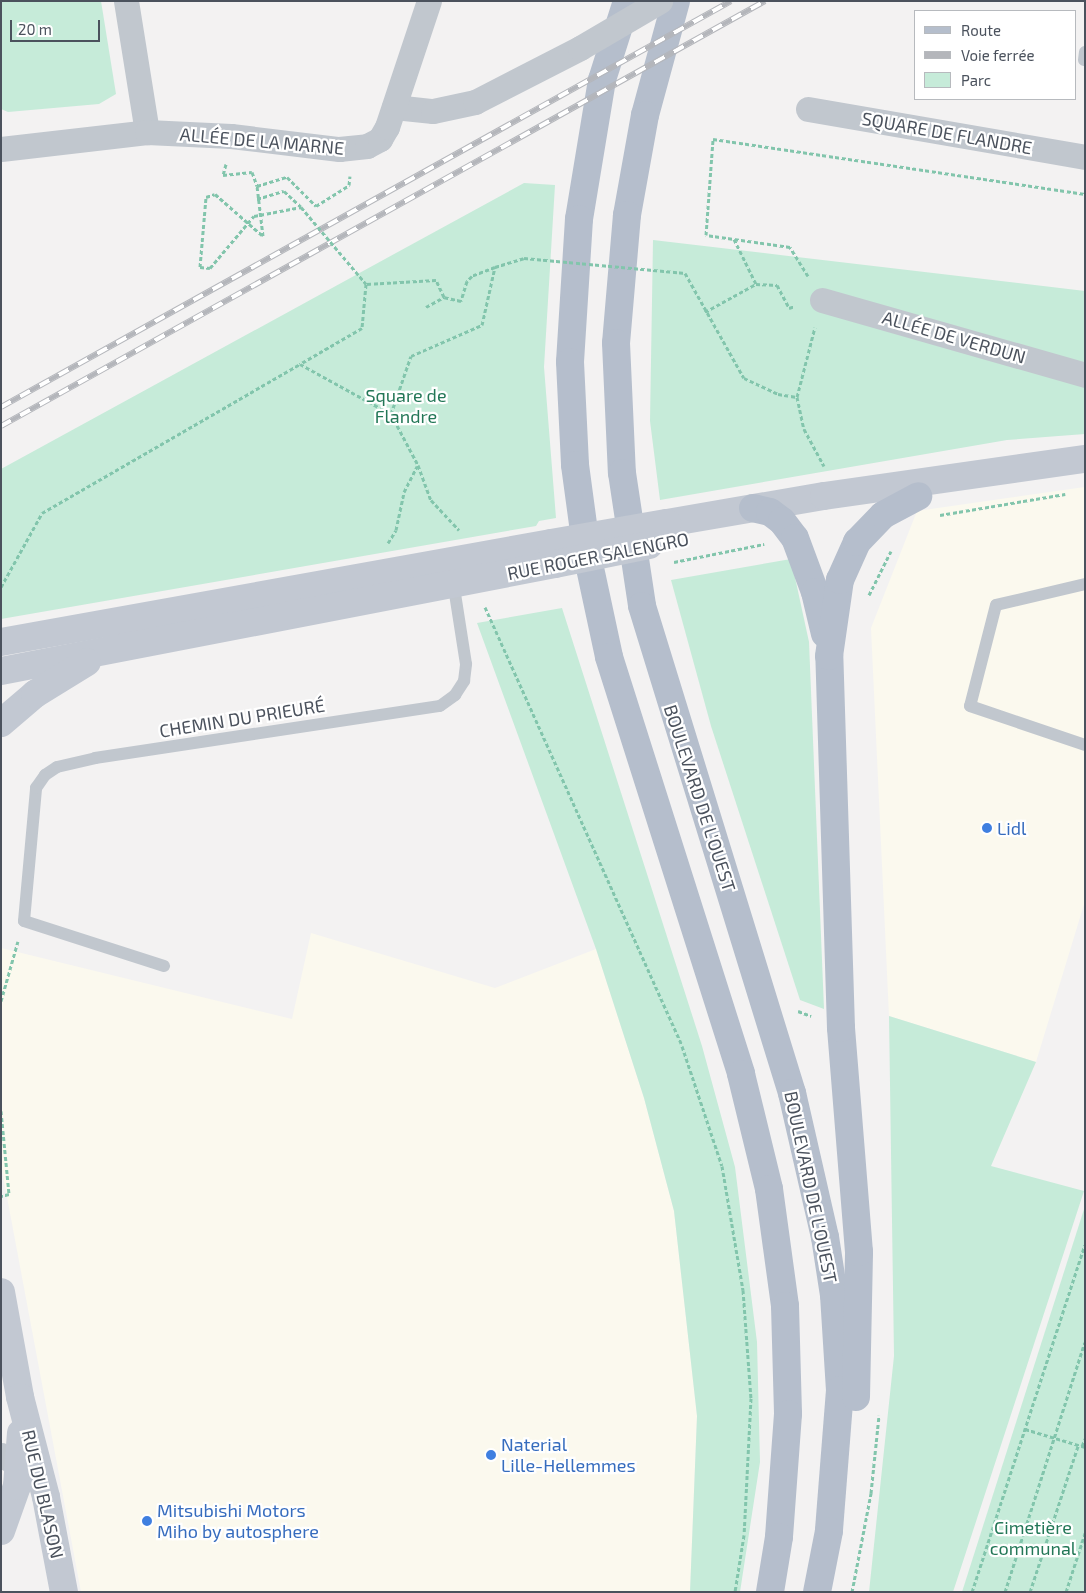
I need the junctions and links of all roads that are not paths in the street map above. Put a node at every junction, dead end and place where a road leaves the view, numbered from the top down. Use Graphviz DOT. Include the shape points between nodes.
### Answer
graph roads {
  1 [pos="126,1"];
  2 [pos="429,1"];
  3 [pos="627,1"];
  4 [pos="660,1"];
  5 [pos="676,1"];
  6 [pos="394,107"];
  7 [pos="808,109"];
  8 [pos="147,132"];
  9 [pos="1,149"];
  10 [pos="1085,157"];
  11 [pos="822,300"];
  12 [pos="1085,375"];
  13 [pos="1085,460"];
  14 [pos="1085,466"];
  15 [pos="918,496"];
  16 [pos="753,508"];
  17 [pos="782,521"];
  18 [pos="668,532"];
  19 [pos="451,573"];
  20 [pos="1085,584"];
  21 [pos="1,642"];
  22 [pos="113,651"];
  23 [pos="829,656"];
  24 [pos="1,671"];
  25 [pos="1,723"];
  26 [pos="1085,745"];
  27 [pos="164,966"];
  28 [pos="1,1292"];
  29 [pos="20,1397"];
  30 [pos="11,1460"];
  31 [pos="1,1531"];
  32 [pos="829,1531"];
  33 [pos="64,1592"];
  34 [pos="770,1592"];
  35 [pos="817,1592"];
  1 -- 8 [label="street"];
  2 -- 6 [label="street, ALLÉE DE LA MARNE"];
  3 -- 34 [label="main road" via="602,80 579,219 570,353 575,465 587,554 609,657 741,1074 769,1189 785,1306 788,1405 779,1536"];
  4 -- 6 [label="street, bridge" via="580,48 475,102 433,111"];
  5 -- 32 [label="main road, BOULEVARD DE L'OUEST" via="645,115 627,215 616,343 622,473 635,565 652,641 792,1093 825,1238 834,1295 840,1390"];
  6 -- 8 [label="street, ALLÉE DE LA MARNE" via="380,139 354,150 232,136"];
  7 -- 10 [label="street, SQUARE DE FLANDRE"];
  8 -- 9 [label="street, ALLÉE DE LA MARNE"];
  11 -- 12 [label="street, ALLÉE DE VERDUN"];
  13 -- 16 [label="main road, RUE ROGER SALENGRO"];
  14 -- 15 [label="main road, RUE ROGER SALENGRO"];
  15 -- 17 [label="main road, RUE ROGER SALENGRO"];
  15 -- 23 [label="main road" via="883,515 857,542 836,598"];
  16 -- 17 [label="main road" via="770,512"];
  16 -- 18 [label="main road, RUE ROGER SALENGRO"];
  17 -- 18 [label="main road, RUE ROGER SALENGRO"];
  17 -- 23 [label="main road" via="795,538 815,592"];
  18 -- 19 [label="main road, RUE ROGER SALENGRO, bridge"];
  19 -- 21 [label="main road, RUE ROGER SALENGRO" via="242,598"];
  19 -- 22 [label="main road, RUE ROGER SALENGRO"];
  19 -- 27 [label="lane, CHEMIN DU PRIEURÉ" via="466,664 464,681 456,695 440,706 95,758 57,767 44,775 36,788 24,920"];
  20 -- 26 [label="lane" via="996,605 970,706"];
  22 -- 24 [label="main road"];
  22 -- 25 [label="main road" via="56,680"];
  23 -- 32 [label="main road" via="841,1028 858,1252 859,1346 850,1455"];
  28 -- 29 [label="main road, RUE DU BLASON"];
  29 -- 30 [label="main road, RUE DU BLASON"];
  29 -- 33 [label="main road, RUE DU BLASON" via="46,1497"];
  30 -- 31 [label="main road, RUE DU BLASON" via="14,1501"];
  32 -- 35 [label="main road, BOULEVARD DE L'OUEST"];
}
